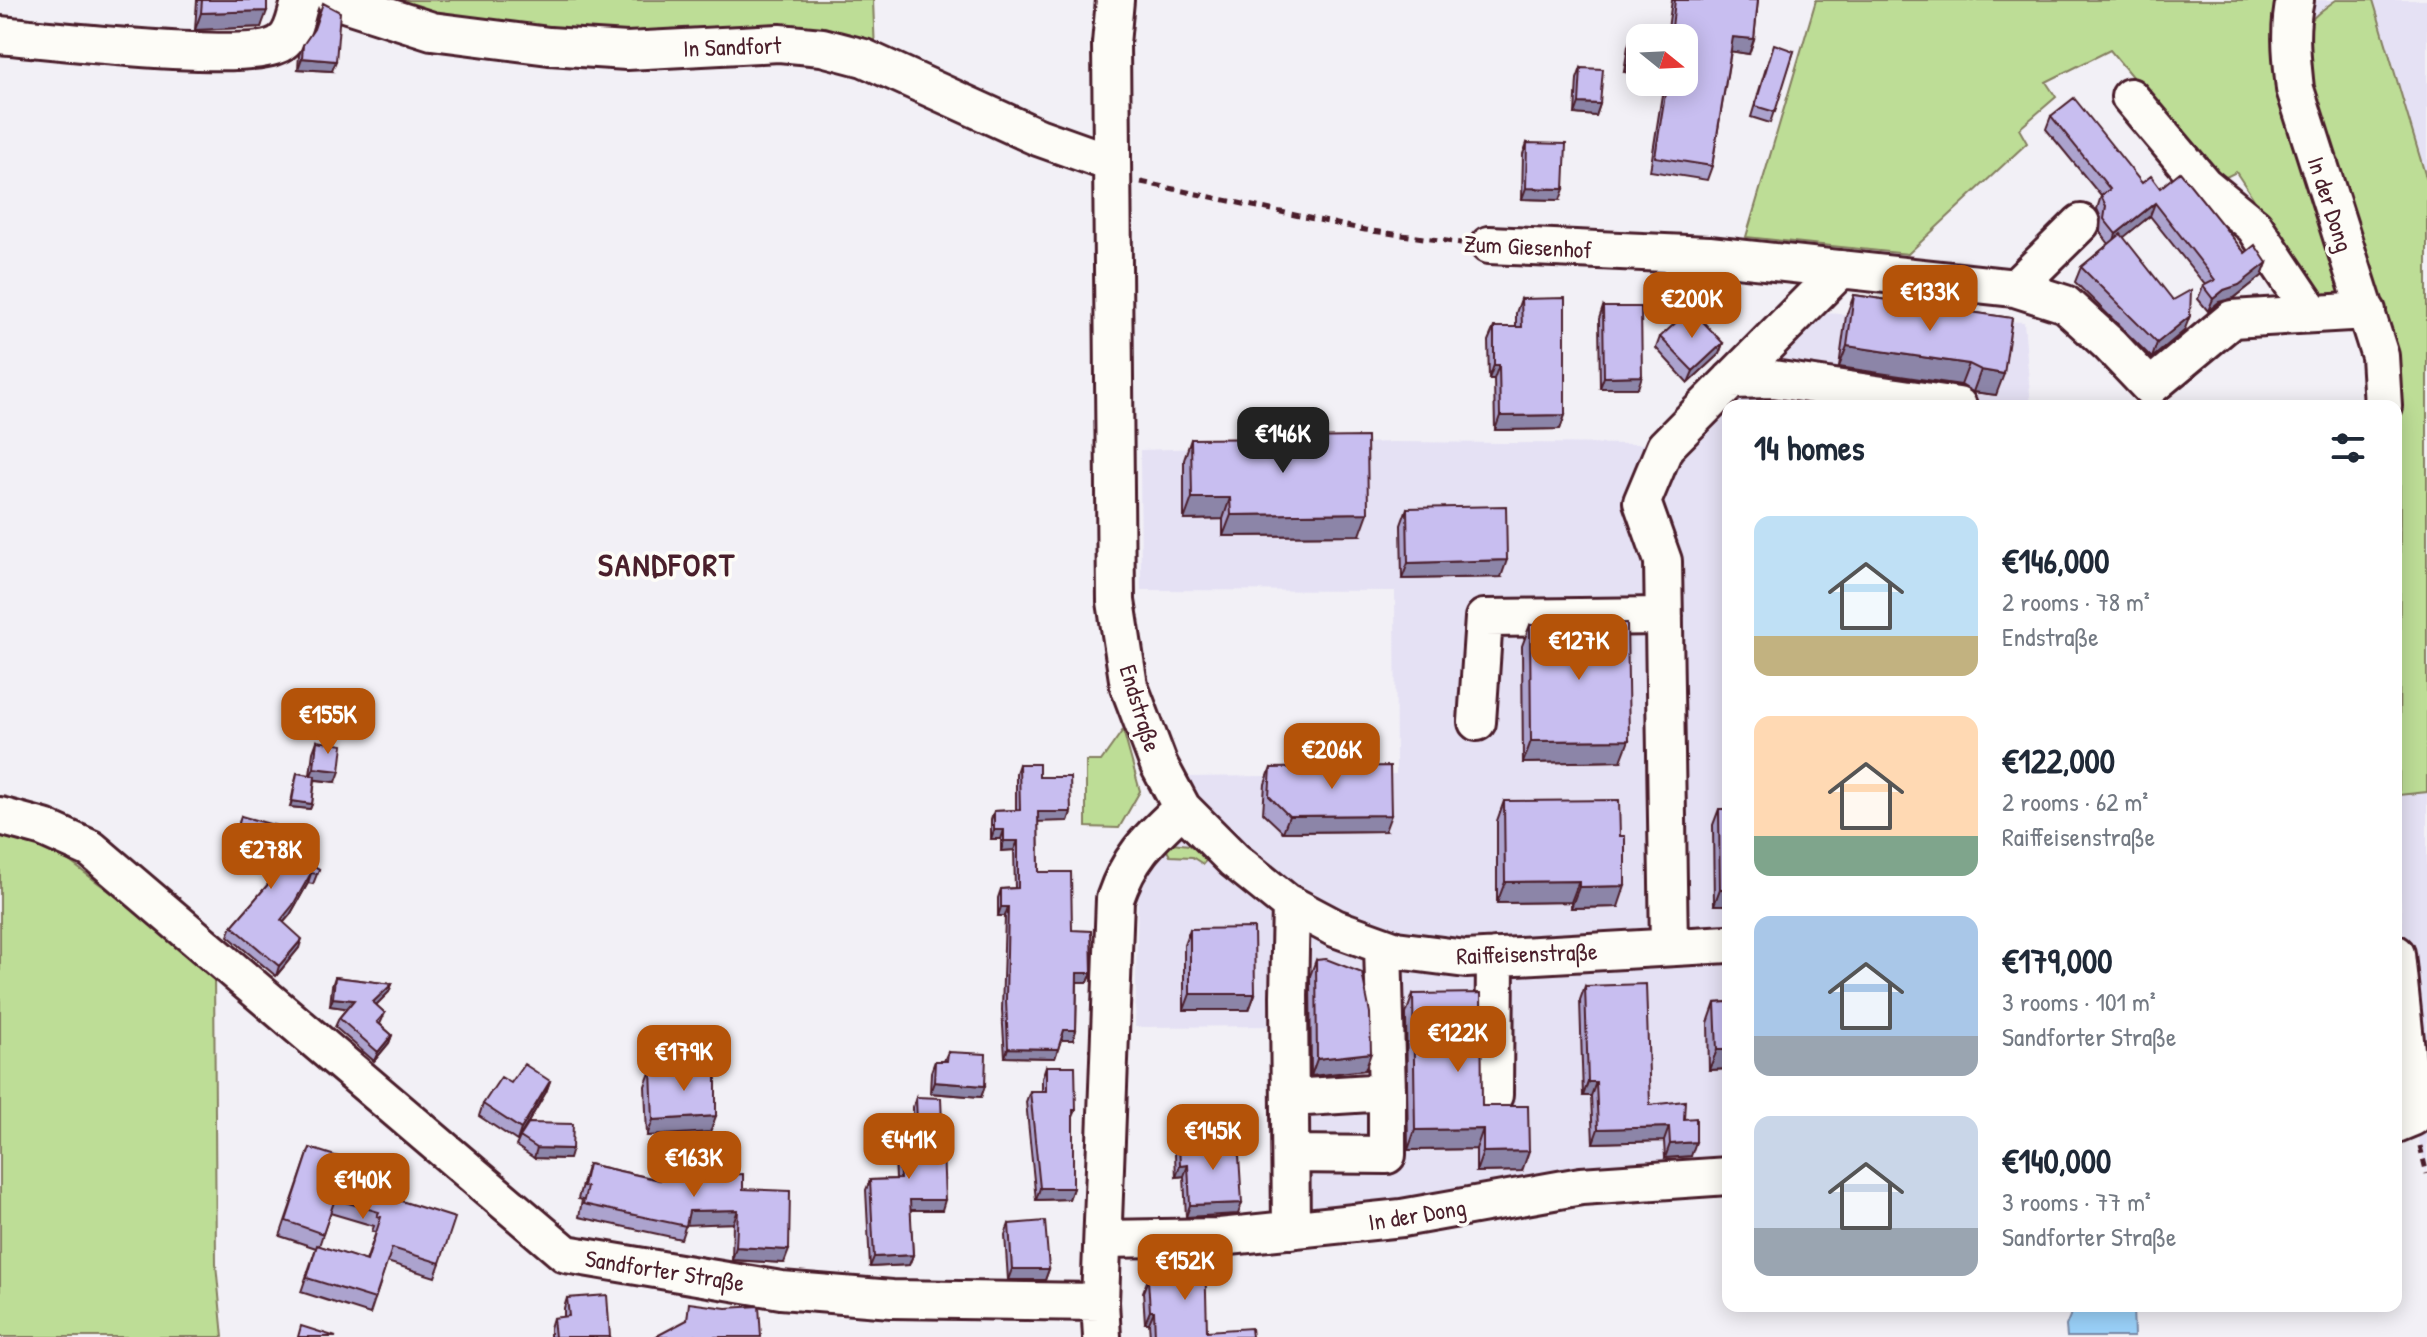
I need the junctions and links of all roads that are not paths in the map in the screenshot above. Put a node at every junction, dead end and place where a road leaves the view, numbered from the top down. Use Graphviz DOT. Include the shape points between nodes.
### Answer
graph roads {
  1 [pos="301,0"];
  2 [pos="335,0"];
  3 [pos="1115,0"];
  4 [pos="2295,0"];
  5 [pos="0,35"];
  6 [pos="2130,97"];
  7 [pos="1112,171"];
  8 [pos="2081,223"];
  9 [pos="1489,245"];
  10 [pos="1841,269"];
  11 [pos="2015,288"];
  12 [pos="2367,311"];
  13 [pos="2313,314"];
  14 [pos="1731,380"];
  15 [pos="1917,400"];
  16 [pos="2383,400"];
  17 [pos="1664,616"];
  18 [pos="1477,722"];
  19 [pos="1182,808"];
  20 [pos="0,816"];
  21 [pos="1291,905"];
  22 [pos="1722,944"];
  23 [pos="1383,946"];
  24 [pos="1669,947"];
  25 [pos="1495,957"];
  26 [pos="2402,1012"];
  27 [pos="1387,1092"];
  28 [pos="1494,1095"];
  29 [pos="1290,1098"];
  30 [pos="2402,1122"];
  31 [pos="1291,1154"];
  32 [pos="1722,1176"];
  33 [pos="1291,1230"];
  34 [pos="1104,1239"];
  35 [pos="1101,1319"];
  1 -- 5 [label="street" via="290,36 278,46 247,52"];
  2 -- 7 [label="street, In Sandfort" via="432,31 549,46 627,51 779,43 822,47 864,58 947,93"];
  3 -- 7 [label="street, Endstraße"];
  4 -- 12 [label="street, In der Dong" via="2290,19 2295,89"];
  6 -- 13 [label="street" via="2204,185 2254,226"];
  7 -- 19 [label="street, Endstraße" via="1116,601 1129,686"];
  8 -- 11 [label="street"];
  9 -- 10 [label="street, Zum Giesenhof" via="1709,255"];
  10 -- 11 [label="street, Zum Giesenhof"];
  10 -- 14 [label="street"];
  11 -- 13 [label="street, Zum Giesenhof" via="2065,304 2150,387 2232,319"];
  12 -- 13 [label="street, Zum Giesenhof"];
  12 -- 16 [label="street, In der Dong" via="2380,356"];
  14 -- 15 [label="street" via="1773,379"];
  14 -- 17 [label="street" via="1665,447 1642,502 1663,561"];
  17 -- 18 [label="street" via="1484,618"];
  17 -- 24 [label="street"];
  19 -- 21 [label="street, Raiffeisenstraße" via="1234,860"];
  19 -- 34 [label="street" via="1141,848 1115,899"];
  20 -- 35 [label="street, Sandforter Straße" via="91,849 566,1254 781,1290"];
  21 -- 23 [label="street, Raiffeisenstraße"];
  21 -- 29 [label="street"];
  22 -- 24 [label="street, Raiffeisenstraße"];
  23 -- 25 [label="street, Raiffeisenstraße" via="1466,959"];
  23 -- 27 [label="street"];
  24 -- 25 [label="street, Raiffeisenstraße"];
  25 -- 28 [label="street"];
  26 -- 30 [label="street" via="2413,1117"];
  27 -- 29 [label="street"];
  27 -- 31 [label="street" via="1387,1155"];
  29 -- 31 [label="street"];
  31 -- 33 [label="street"];
  32 -- 33 [label="street, In der Dong" via="1581,1186 1402,1218"];
  33 -- 34 [label="street, In der Dong"];
  34 -- 35 [label="street"];
}
